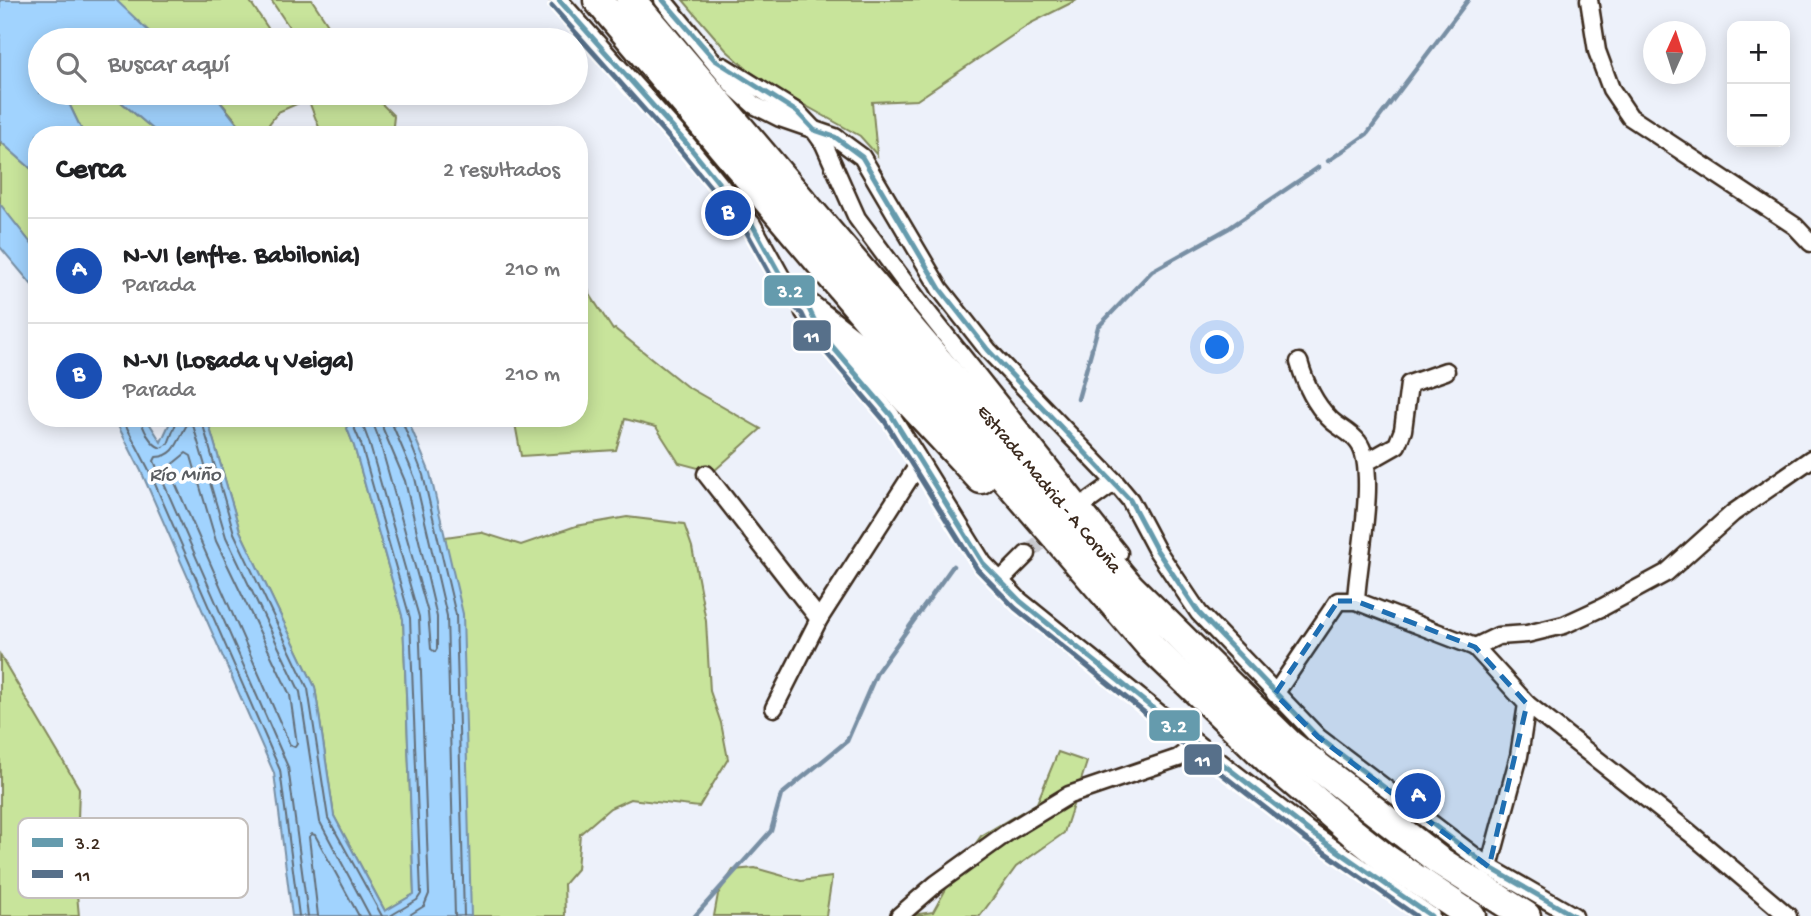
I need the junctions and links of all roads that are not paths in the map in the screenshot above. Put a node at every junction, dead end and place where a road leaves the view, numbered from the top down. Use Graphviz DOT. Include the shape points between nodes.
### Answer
graph roads {
  1 [pos="559,0"];
  2 [pos="598,0"];
  3 [pos="631,0"];
  4 [pos="663,0"];
  5 [pos="1589,0"];
  6 [pos="584,28"];
  7 [pos="588,33"];
  8 [pos="814,130"];
  9 [pos="1811,243"];
  10 [pos="809,309"];
  11 [pos="1299,362"];
  12 [pos="1446,371"];
  13 [pos="1358,442"];
  14 [pos="1397,445"];
  15 [pos="1811,459"];
  16 [pos="920,462"];
  17 [pos="1367,462"];
  18 [pos="706,474"];
  19 [pos="1115,482"];
  20 [pos="1090,500"];
  21 [pos="1027,554"];
  22 [pos="1001,580"];
  23 [pos="1356,600"];
  24 [pos="819,619"];
  25 [pos="1475,647"];
  26 [pos="1275,694"];
  27 [pos="1242,697"];
  28 [pos="1527,704"];
  29 [pos="774,708"];
  30 [pos="1197,744"];
  31 [pos="1352,832"];
  32 [pos="1489,867"];
  33 [pos="899,916"];
  34 [pos="1431,916"];
  35 [pos="1471,916"];
  36 [pos="1526,916"];
  37 [pos="1574,916"];
  38 [pos="1788,916"];
  1 -- 6 [label="street"];
  2 -- 31 [label="highway, Estrada Madrid - A Coruña" via="1152,649"];
  3 -- 27 [label="highway, Estrada Madrid - A Coruña" via="1130,587"];
  4 -- 8 [label="street" via="754,105"];
  5 -- 9 [label="street" via="1597,51 1611,89 1630,117 1795,226"];
  7 -- 10 [label="street" via="752,224 789,289"];
  8 -- 19 [label="street" via="835,136 862,157 940,289 988,350"];
  8 -- 27 [label="street" via="857,218 921,304 1114,547"];
  10 -- 16 [label="street" via="820,332 891,415"];
  10 -- 31 [label="highway" via="858,346 1133,645 1220,732 1285,787"];
  11 -- 13 [label="street" via="1307,388 1328,417"];
  12 -- 14 [label="street" via="1409,384"];
  13 -- 14 [label="street"];
  13 -- 17 [label="street"];
  14 -- 17 [label="street"];
  15 -- 25 [label="street" via="1733,513 1665,573 1564,625 1499,636"];
  16 -- 22 [label="street" via="983,563"];
  16 -- 24 [label="street"];
  17 -- 23 [label="street"];
  18 -- 24 [label="street"];
  19 -- 20 [label="street"];
  19 -- 26 [label="street" via="1199,613"];
  21 -- 22 [label="street"];
  22 -- 30 [label="street" via="1020,601"];
  23 -- 25 [label="street"];
  23 -- 26 [label="street" via="1338,601"];
  24 -- 29 [label="street"];
  25 -- 28 [label="street"];
  26 -- 32 [label="street" via="1318,737"];
  27 -- 36 [label="highway, Estrada Madrid - A Coruña" via="1289,744 1438,860"];
  28 -- 32 [label="street" via="1519,756"];
  28 -- 38 [label="street"];
  30 -- 33 [label="street" via="1178,758 1069,795 1008,832"];
  30 -- 34 [label="street" via="1309,831"];
  31 -- 35 [label="highway, Estrada Madrid - A Coruña"];
  32 -- 37 [label="street"];
}
